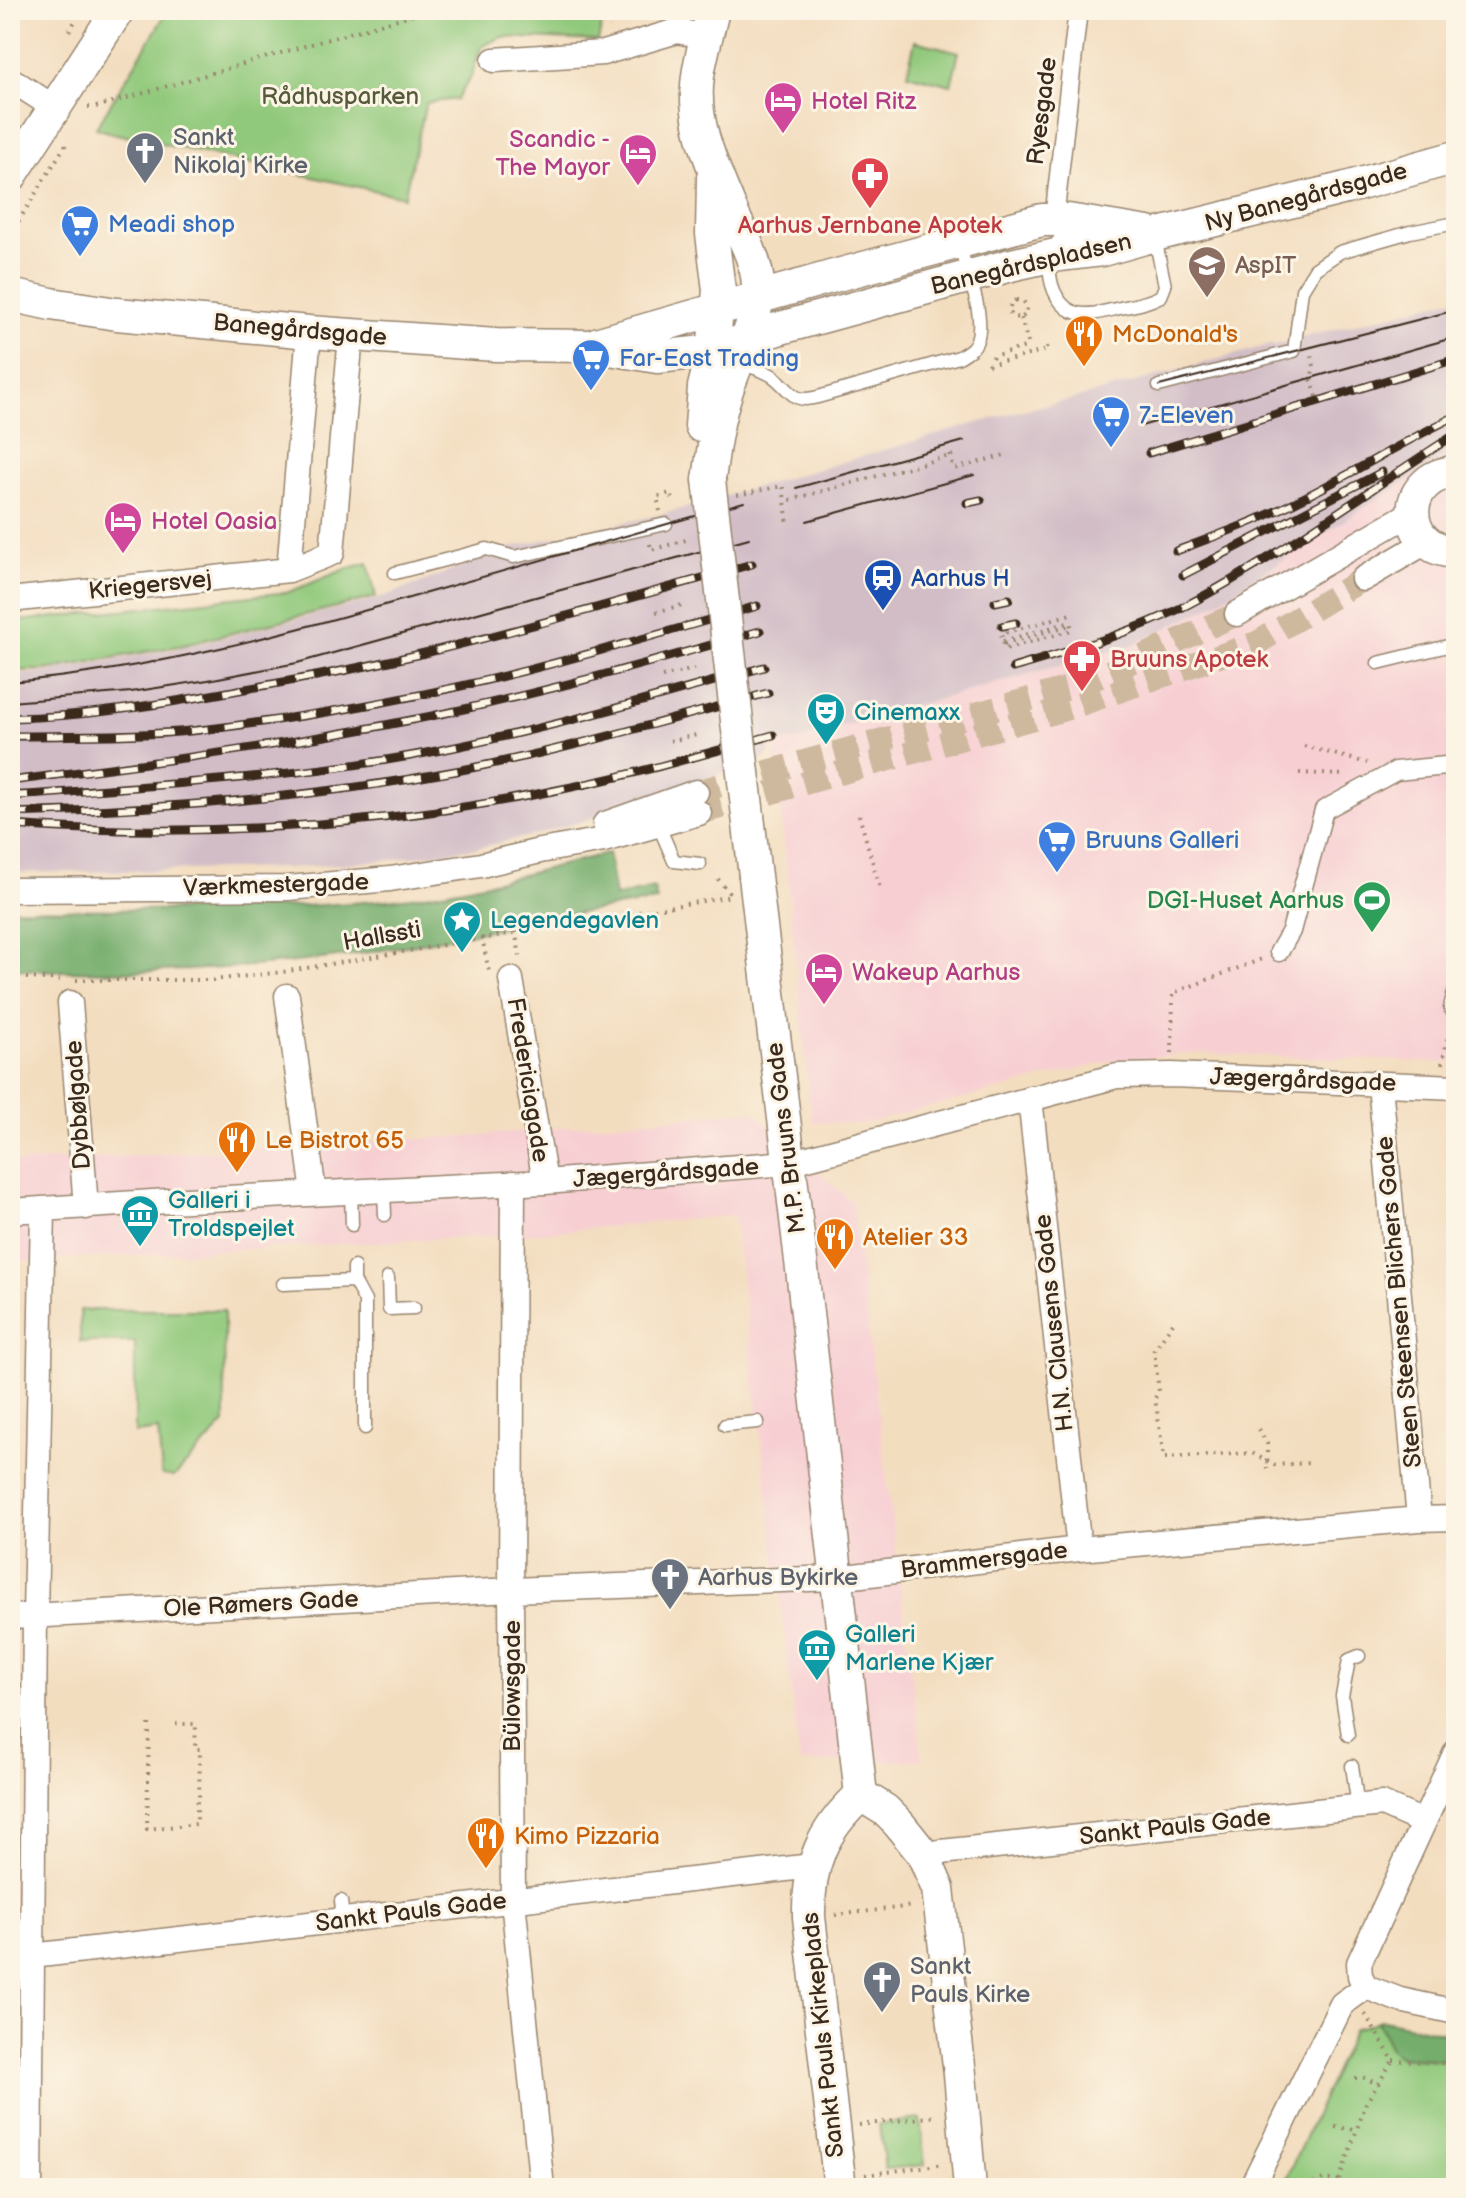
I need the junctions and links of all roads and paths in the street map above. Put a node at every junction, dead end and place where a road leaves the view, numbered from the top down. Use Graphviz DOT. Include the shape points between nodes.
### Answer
graph roads {
  1 [pos="118,10"];
  2 [pos="428,10"];
  3 [pos="593,10"];
  4 [pos="1078,10"];
  5 [pos="418,12"];
  6 [pos="603,22"];
  7 [pos="710,24"];
  8 [pos="494,60"];
  9 [pos="10,79"];
  10 [pos="77,109"];
  11 [pos="72,136"];
  12 [pos="1456,157"];
  13 [pos="714,169"];
  14 [pos="10,177"];
  15 [pos="1054,219"];
  16 [pos="1456,223"];
  17 [pos="1114,227"];
  18 [pos="10,235"];
  19 [pos="1155,235"];
  20 [pos="958,242"];
  21 [pos="1051,256"];
  22 [pos="968,276"];
  23 [pos="10,295"];
  24 [pos="757,298"];
  25 [pos="717,309"];
  26 [pos="1021,318"];
  27 [pos="309,332"];
  28 [pos="351,335"];
  29 [pos="1295,341"];
  30 [pos="1045,342"];
  31 [pos="592,346"];
  32 [pos="1029,346"];
  33 [pos="732,351"];
  34 [pos="1013,351"];
  35 [pos="1031,355"];
  36 [pos="1015,359"];
  37 [pos="1159,386"];
  38 [pos="1318,400"];
  39 [pos="1005,455"];
  40 [pos="1456,472"];
  41 [pos="743,494"];
  42 [pos="790,500"];
  43 [pos="675,503"];
  44 [pos="1413,512"];
  45 [pos="664,521"];
  46 [pos="788,525"];
  47 [pos="684,532"];
  48 [pos="686,540"];
  49 [pos="689,549"];
  50 [pos="651,550"];
  51 [pos="1446,553"];
  52 [pos="289,570"];
  53 [pos="395,573"];
  54 [pos="1363,579"];
  55 [pos="10,600"];
  56 [pos="686,604"];
  57 [pos="656,612"];
  58 [pos="1237,614"];
  59 [pos="1072,617"];
  60 [pos="1072,627"];
  61 [pos="1456,644"];
  62 [pos="1378,663"];
  63 [pos="694,669"];
  64 [pos="662,677"];
  65 [pos="701,734"];
  66 [pos="670,741"];
  67 [pos="1304,746"];
  68 [pos="1456,765"];
  69 [pos="1396,771"];
  70 [pos="1299,773"];
  71 [pos="1353,775"];
  72 [pos="859,815"];
  73 [pos="658,824"];
  74 [pos="540,851"];
  75 [pos="700,864"];
  76 [pos="756,884"];
  77 [pos="880,888"];
  78 [pos="10,890"];
  79 [pos="1279,952"];
  80 [pos="10,977"];
  81 [pos="511,979"];
  82 [pos="287,996"];
  83 [pos="1455,1002"];
  84 [pos="70,1003"];
  85 [pos="1172,1075"];
  86 [pos="1380,1084"];
  87 [pos="1447,1086"];
  88 [pos="1030,1098"];
  89 [pos="789,1163"];
  90 [pos="545,1182"];
  91 [pos="513,1183"];
  92 [pos="384,1189"];
  93 [pos="351,1191"];
  94 [pos="314,1193"];
  95 [pos="86,1207"];
  96 [pos="43,1209"];
  97 [pos="10,1211"];
  98 [pos="385,1215"];
  99 [pos="352,1225"];
  100 [pos="354,1267"];
  101 [pos="388,1278"];
  102 [pos="354,1281"];
  103 [pos="283,1284"];
  104 [pos="414,1308"];
  105 [pos="1173,1323"];
  106 [pos="758,1422"];
  107 [pos="725,1425"];
  108 [pos="365,1428"];
  109 [pos="1259,1429"];
  110 [pos="1266,1461"];
  111 [pos="1310,1463"];
  112 [pos="1267,1470"];
  113 [pos="1456,1518"];
  114 [pos="1419,1519"];
  115 [pos="1079,1549"];
  116 [pos="837,1578"];
  117 [pos="511,1590"];
  118 [pos="35,1616"];
  119 [pos="10,1617"];
  120 [pos="1359,1656"];
  121 [pos="149,1724"];
  122 [pos="176,1724"];
  123 [pos="1348,1735"];
  124 [pos="1456,1752"];
  125 [pos="1352,1766"];
  126 [pos="861,1795"];
  127 [pos="1358,1807"];
  128 [pos="1423,1822"];
  129 [pos="923,1854"];
  130 [pos="812,1866"];
  131 [pos="513,1900"];
  132 [pos="941,1903"];
  133 [pos="809,1917"];
  134 [pos="21,1956"];
  135 [pos="1366,1987"];
  136 [pos="1456,2012"];
  137 [pos="1393,2060"];
  138 [pos="1456,2064"];
  139 [pos="1355,2078"];
  140 [pos="1378,2084"];
  141 [pos="963,2113"];
  142 [pos="1335,2127"];
  143 [pos="833,2128"];
  144 [pos="1356,2130"];
  145 [pos="969,2174"];
  146 [pos="1339,2181"];
  147 [pos="840,2183"];
  148 [pos="1314,2184"];
  149 [pos="30,2188"];
  150 [pos="542,2188"];
  151 [pos="1251,2188"];
  152 [pos="1339,2188"];
  1 -- 10 [label="street"];
  2 -- 5 [label="path"];
  3 -- 6 [label="path"];
  4 -- 15 [label="street, Ryesgade"];
  5 -- 10 [label="path"];
  7 -- 8 [label="street" via="603,53"];
  7 -- 13 [label="street" via="696,98"];
  9 -- 10 [label="street"];
  10 -- 14 [label="street"];
  11 -- 18 [label="path"];
  12 -- 19 [label="street, Ny Banegårdsgade"];
  13 -- 24 [label="street" via="749,252"];
  13 -- 25 [label="street"];
  15 -- 17 [label="street, Banegårdspladsen"];
  15 -- 20 [label="street, Banegårdspladsen"];
  16 -- 29 [label="lane" via="1340,252 1315,269 1302,290"];
  17 -- 19 [label="street, Banegårdspladsen"];
  17 -- 21 [label="lane" via="1062,236"];
  19 -- 21 [label="street, Banegårdspladsen" via="1102,250"];
  19 -- 21 [label="lane" via="1165,286 1151,302 1073,313 1055,296"];
  20 -- 22 [label="lane"];
  20 -- 24 [label="street, Banegårdspladsen"];
  21 -- 22 [label="street, Banegårdspladsen"];
  22 -- 33 [label="street, Banegårdspladsen" via="777,329"];
  22 -- 33 [label="lane" via="977,305 978,339 959,357 803,400"];
  23 -- 27 [label="street, Banegårdsgade" via="117,314"];
  24 -- 25 [label="street, Banegårdspladsen"];
  24 -- 33 [label="street"];
  25 -- 31 [label="street, Banegårdsgade"];
  25 -- 33 [label="street"];
  26 -- 26 [label="path" via="1009,311 1016,300 1027,306"];
  26 -- 32 [label="path"];
  27 -- 28 [label="street, Banegårdsgade"];
  27 -- 52 [label="street"];
  28 -- 31 [label="street, Banegårdsgade"];
  28 -- 52 [label="street, Kriegersvej" via="332,553"];
  29 -- 37 [label="lane" via="1294,351"];
  29 -- 38 [label="path" via="1306,339"];
  30 -- 35 [label="path" via="1048,350"];
  31 -- 33 [label="street, Banegårdsgade" via="651,357"];
  32 -- 34 [label="path"];
  32 -- 35 [label="path"];
  33 -- 76 [label="street, M.P. Bruuns Gade, bridge" via="704,387 702,450"];
  34 -- 36 [label="path"];
  34 -- 36 [label="path" via="993,356 988,365"];
  35 -- 36 [label="path"];
  39 -- 42 [label="path" via="954,469 952,455"];
  40 -- 44 [label="street" via="1430,478 1415,499"];
  41 -- 46 [label="path" via="783,486"];
  43 -- 45 [label="path" via="670,493 657,497"];
  44 -- 51 [label="street" via="1414,523"];
  44 -- 58 [label="street"];
  45 -- 53 [label="lane" via="514,557 487,549"];
  47 -- 48 [label="path"];
  48 -- 49 [label="path"];
  48 -- 50 [label="path"];
  51 -- 54 [label="street"];
  52 -- 55 [label="street, Kriegersvej"];
  56 -- 57 [label="path"];
  59 -- 60 [label="path" via="1001,634 1005,649"];
  61 -- 62 [label="lane"];
  63 -- 64 [label="path"];
  65 -- 66 [label="path"];
  67 -- 69 [label="path"];
  68 -- 69 [label="street"];
  69 -- 79 [label="street" via="1324,810 1291,931"];
  70 -- 71 [label="path"];
  72 -- 77 [label="path"];
  73 -- 74 [label="street, Værkmestergade"];
  73 -- 74 [label="street, Værkmestergade" via="697,802 600,826"];
  73 -- 75 [label="lane" via="674,861"];
  74 -- 78 [label="street, Værkmestergade" via="436,873 288,888"];
  76 -- 80 [label="path, Hallssti" via="283,972 213,980"];
  76 -- 89 [label="street, M.P. Bruuns Gade"];
  79 -- 85 [label="path" via="1173,993"];
  81 -- 90 [label="street, Fredericiagade"];
  82 -- 94 [label="street"];
  83 -- 87 [label="path"];
  84 -- 95 [label="street, Dybbølgade"];
  85 -- 86 [label="street, Jægergårdsgade"];
  85 -- 88 [label="street, Jægergårdsgade" via="1117,1076"];
  86 -- 87 [label="street, Jægergårdsgade"];
  86 -- 114 [label="street, Steen Steensen Blichers Gade"];
  88 -- 89 [label="street, Jægergårdsgade"];
  88 -- 115 [label="street, H.N. Clausens Gade"];
  89 -- 90 [label="street, Jægergårdsgade"];
  89 -- 116 [label="street, M.P. Bruuns Gade" via="813,1416"];
  90 -- 91 [label="street, Jægergårdsgade"];
  91 -- 92 [label="street, Jægergårdsgade"];
  91 -- 117 [label="street, Bülowsgade"];
  92 -- 93 [label="street, Jægergårdsgade"];
  92 -- 98 [label="lane"];
  93 -- 94 [label="street, Jægergårdsgade"];
  93 -- 99 [label="lane"];
  94 -- 95 [label="street, Jægergårdsgade"];
  95 -- 96 [label="street, Jægergårdsgade"];
  96 -- 97 [label="street, Jægergårdsgade"];
  96 -- 118 [label="street"];
  100 -- 102 [label="lane"];
  101 -- 104 [label="lane" via="389,1309"];
  102 -- 103 [label="lane"];
  102 -- 108 [label="lane" via="365,1301"];
  105 -- 110 [label="path" via="1154,1350 1164,1458 1252,1453"];
  106 -- 107 [label="lane"];
  109 -- 110 [label="path" via="1267,1444"];
  110 -- 111 [label="path"];
  110 -- 112 [label="path"];
  113 -- 114 [label="street, Brammersgade"];
  114 -- 115 [label="street, Brammersgade"];
  115 -- 116 [label="street, Brammersgade"];
  116 -- 117 [label="street, Brammersgade"];
  116 -- 126 [label="street, M.P. Bruuns Gade"];
  117 -- 118 [label="street, Ole Rømers Gade"];
  117 -- 131 [label="street, Bülowsgade"];
  118 -- 119 [label="street, Ole Rømers Gade"];
  118 -- 134 [label="street"];
  120 -- 123 [label="lane" via="1349,1660 1342,1696"];
  121 -- 122 [label="path" via="147,1829 197,1824 196,1724"];
  124 -- 128 [label="street"];
  125 -- 127 [label="lane"];
  126 -- 129 [label="street" via="885,1810"];
  126 -- 130 [label="street, Sankt Pauls Kirkeplads" via="843,1811"];
  127 -- 128 [label="street, Sankt Pauls Gade" via="1382,1804"];
  127 -- 129 [label="street, Sankt Pauls Gade"];
  128 -- 135 [label="street" via="1359,1963"];
  129 -- 132 [label="street"];
  130 -- 131 [label="street, Sankt Pauls Gade"];
  130 -- 133 [label="street, Sankt Pauls Kirkeplads"];
  131 -- 134 [label="street, Sankt Pauls Gade" via="342,1910 318,1930"];
  131 -- 150 [label="street, Bülowsgade"];
  132 -- 133 [label="path"];
  132 -- 141 [label="street"];
  133 -- 143 [label="street, Sankt Pauls Kirkeplads"];
  134 -- 149 [label="street"];
  135 -- 136 [label="street"];
  135 -- 137 [label="path" via="1362,2010"];
  135 -- 151 [label="street" via="1342,2004"];
  137 -- 138 [label="path"];
  137 -- 140 [label="path"];
  139 -- 140 [label="path"];
  140 -- 144 [label="path"];
  141 -- 143 [label="path"];
  141 -- 145 [label="street"];
  142 -- 144 [label="path"];
  143 -- 147 [label="street, Sankt Pauls Kirkeplads"];
  144 -- 146 [label="path"];
  145 -- 147 [label="path"];
  146 -- 148 [label="path"];
  146 -- 152 [label="path"];
}
